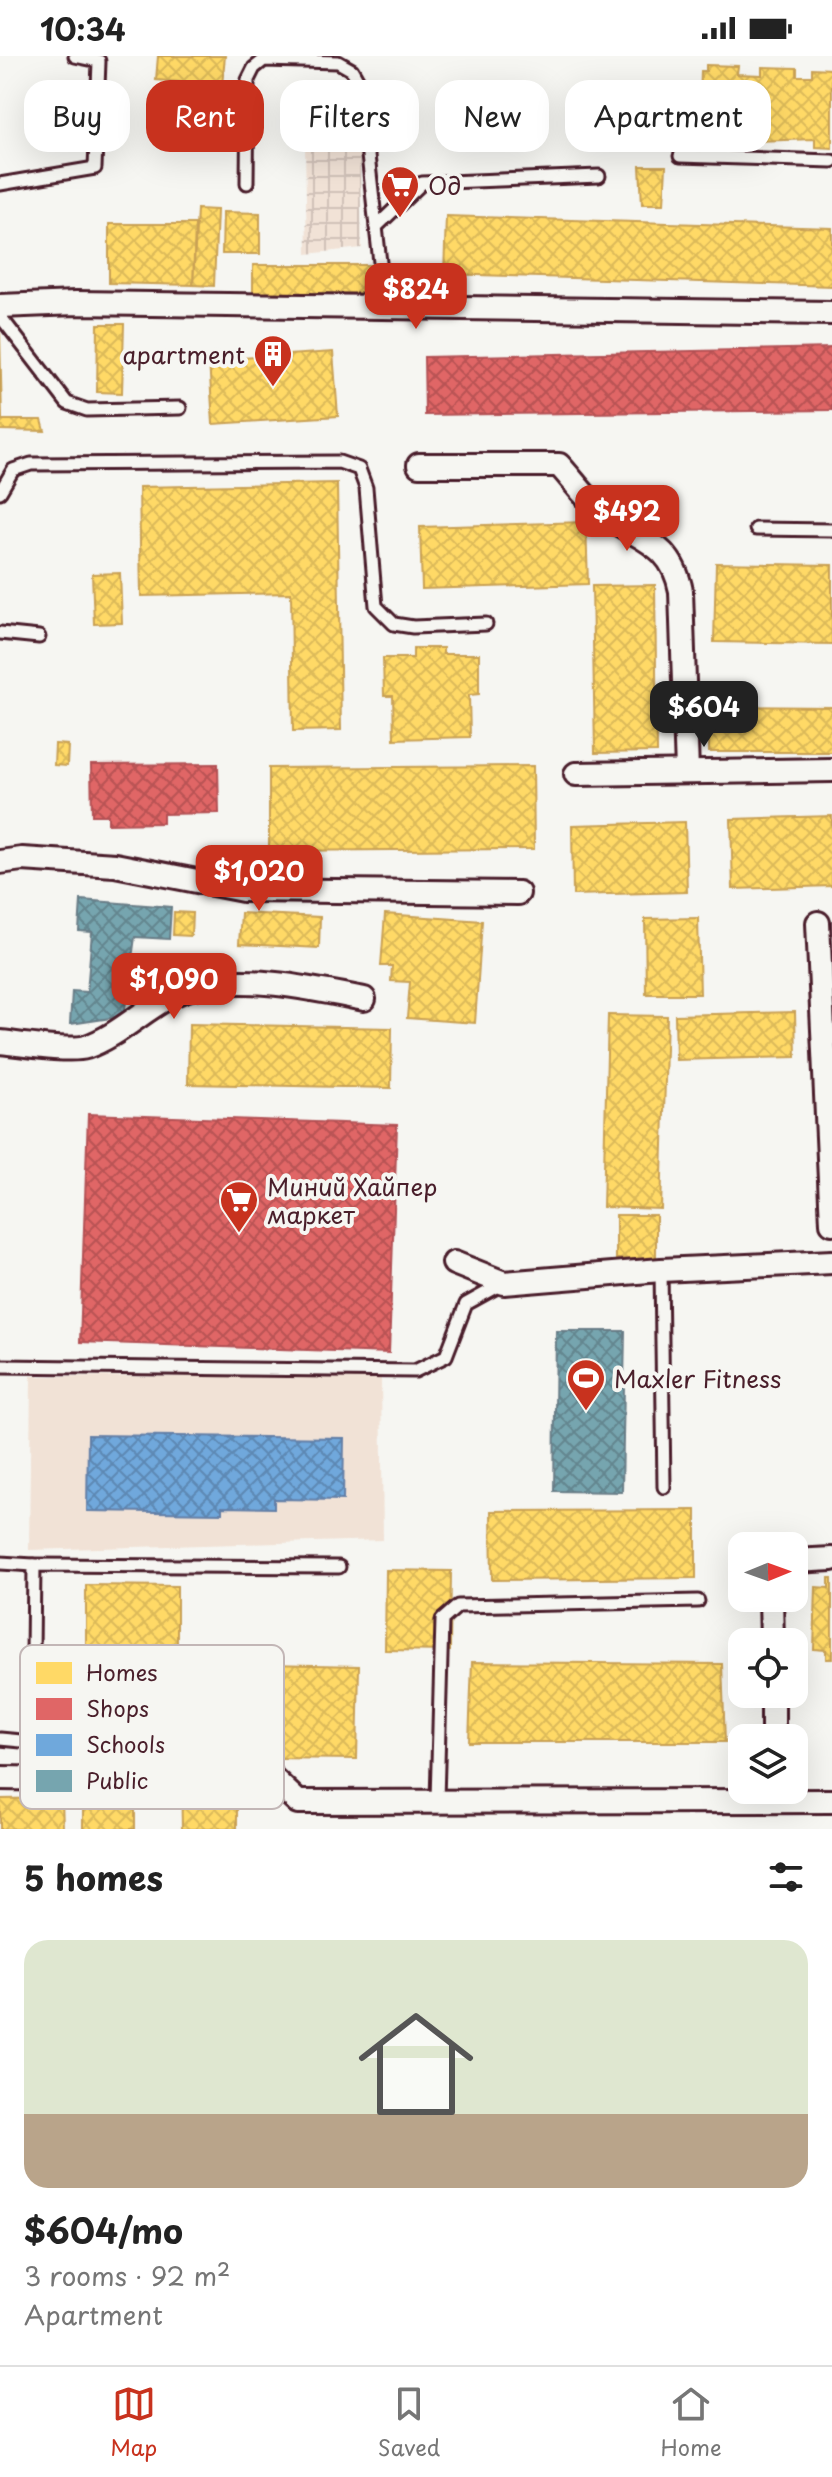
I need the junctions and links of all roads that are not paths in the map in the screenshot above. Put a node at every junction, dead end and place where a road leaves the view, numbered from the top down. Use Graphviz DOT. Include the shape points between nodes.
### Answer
graph roads {
  1 [pos="75,56"];
  2 [pos="680,156"];
  3 [pos="832,161"];
  4 [pos="599,176"];
  5 [pos="247,183"];
  6 [pos="0,184"];
  7 [pos="376,227"];
  8 [pos="0,306"];
  9 [pos="385,307"];
  10 [pos="832,313"];
  11 [pos="0,316"];
  12 [pos="180,408"];
  13 [pos="419,465"];
  14 [pos="0,492"];
  15 [pos="756,529"];
  16 [pos="832,530"];
  17 [pos="486,624"];
  18 [pos="0,633"];
  19 [pos="39,637"];
  20 [pos="832,770"];
  21 [pos="687,772"];
  22 [pos="576,774"];
  23 [pos="0,862"];
  24 [pos="518,893"];
  25 [pos="818,923"];
  26 [pos="364,999"];
  27 [pos="0,1042"];
  28 [pos="832,1223"];
  29 [pos="832,1262"];
  30 [pos="454,1263"];
  31 [pos="661,1270"];
  32 [pos="504,1283"];
  33 [pos="0,1366"];
  34 [pos="664,1487"];
  35 [pos="832,1559"];
  36 [pos="808,1560"];
  37 [pos="0,1563"];
  38 [pos="34,1565"];
  39 [pos="339,1567"];
  40 [pos="698,1601"];
  41 [pos="33,1645"];
  42 [pos="0,1739"];
  43 [pos="20,1741"];
  44 [pos="0,1778"];
  45 [pos="20,1778"];
  46 [pos="284,1789"];
  47 [pos="728,1797"];
  48 [pos="808,1799"];
  49 [pos="437,1800"];
  50 [pos="832,1801"];
  1 -- 6 [label="lane" via="99,61 95,168"];
  2 -- 3 [label="lane"];
  4 -- 7 [label="lane" via="422,183"];
  5 -- 7 [label="lane" via="248,80 254,68 264,60 338,62 352,70 360,84"];
  7 -- 9 [label="lane"];
  8 -- 9 [label="street"];
  9 -- 10 [label="street"];
  11 -- 12 [label="lane" via="67,403 87,410"];
  13 -- 21 [label="street" via="559,465 601,511 663,552 681,591"];
  14 -- 17 [label="lane" via="13,470 31,464 339,462 359,469 366,488 376,606 394,624"];
  15 -- 16 [label="lane"];
  18 -- 19 [label="lane"];
  20 -- 21 [label="street"];
  21 -- 22 [label="street"];
  23 -- 24 [label="street" via="115,865 243,890"];
  25 -- 28 [label="street"];
  26 -- 27 [label="street" via="293,985 198,986 82,1048"];
  29 -- 31 [label="street"];
  30 -- 32 [label="street"];
  31 -- 32 [label="street"];
  31 -- 34 [label="lane"];
  32 -- 33 [label="lane" via="466,1304 446,1356 415,1371"];
  35 -- 36 [label="street"];
  37 -- 38 [label="lane"];
  38 -- 39 [label="lane"];
  38 -- 41 [label="lane"];
  40 -- 49 [label="lane" via="458,1606 442,1620"];
  42 -- 43 [label="lane"];
  44 -- 45 [label="street"];
  46 -- 49 [label="street" via="298,1802"];
  47 -- 49 [label="street"];
  48 -- 50 [label="street"];
}
